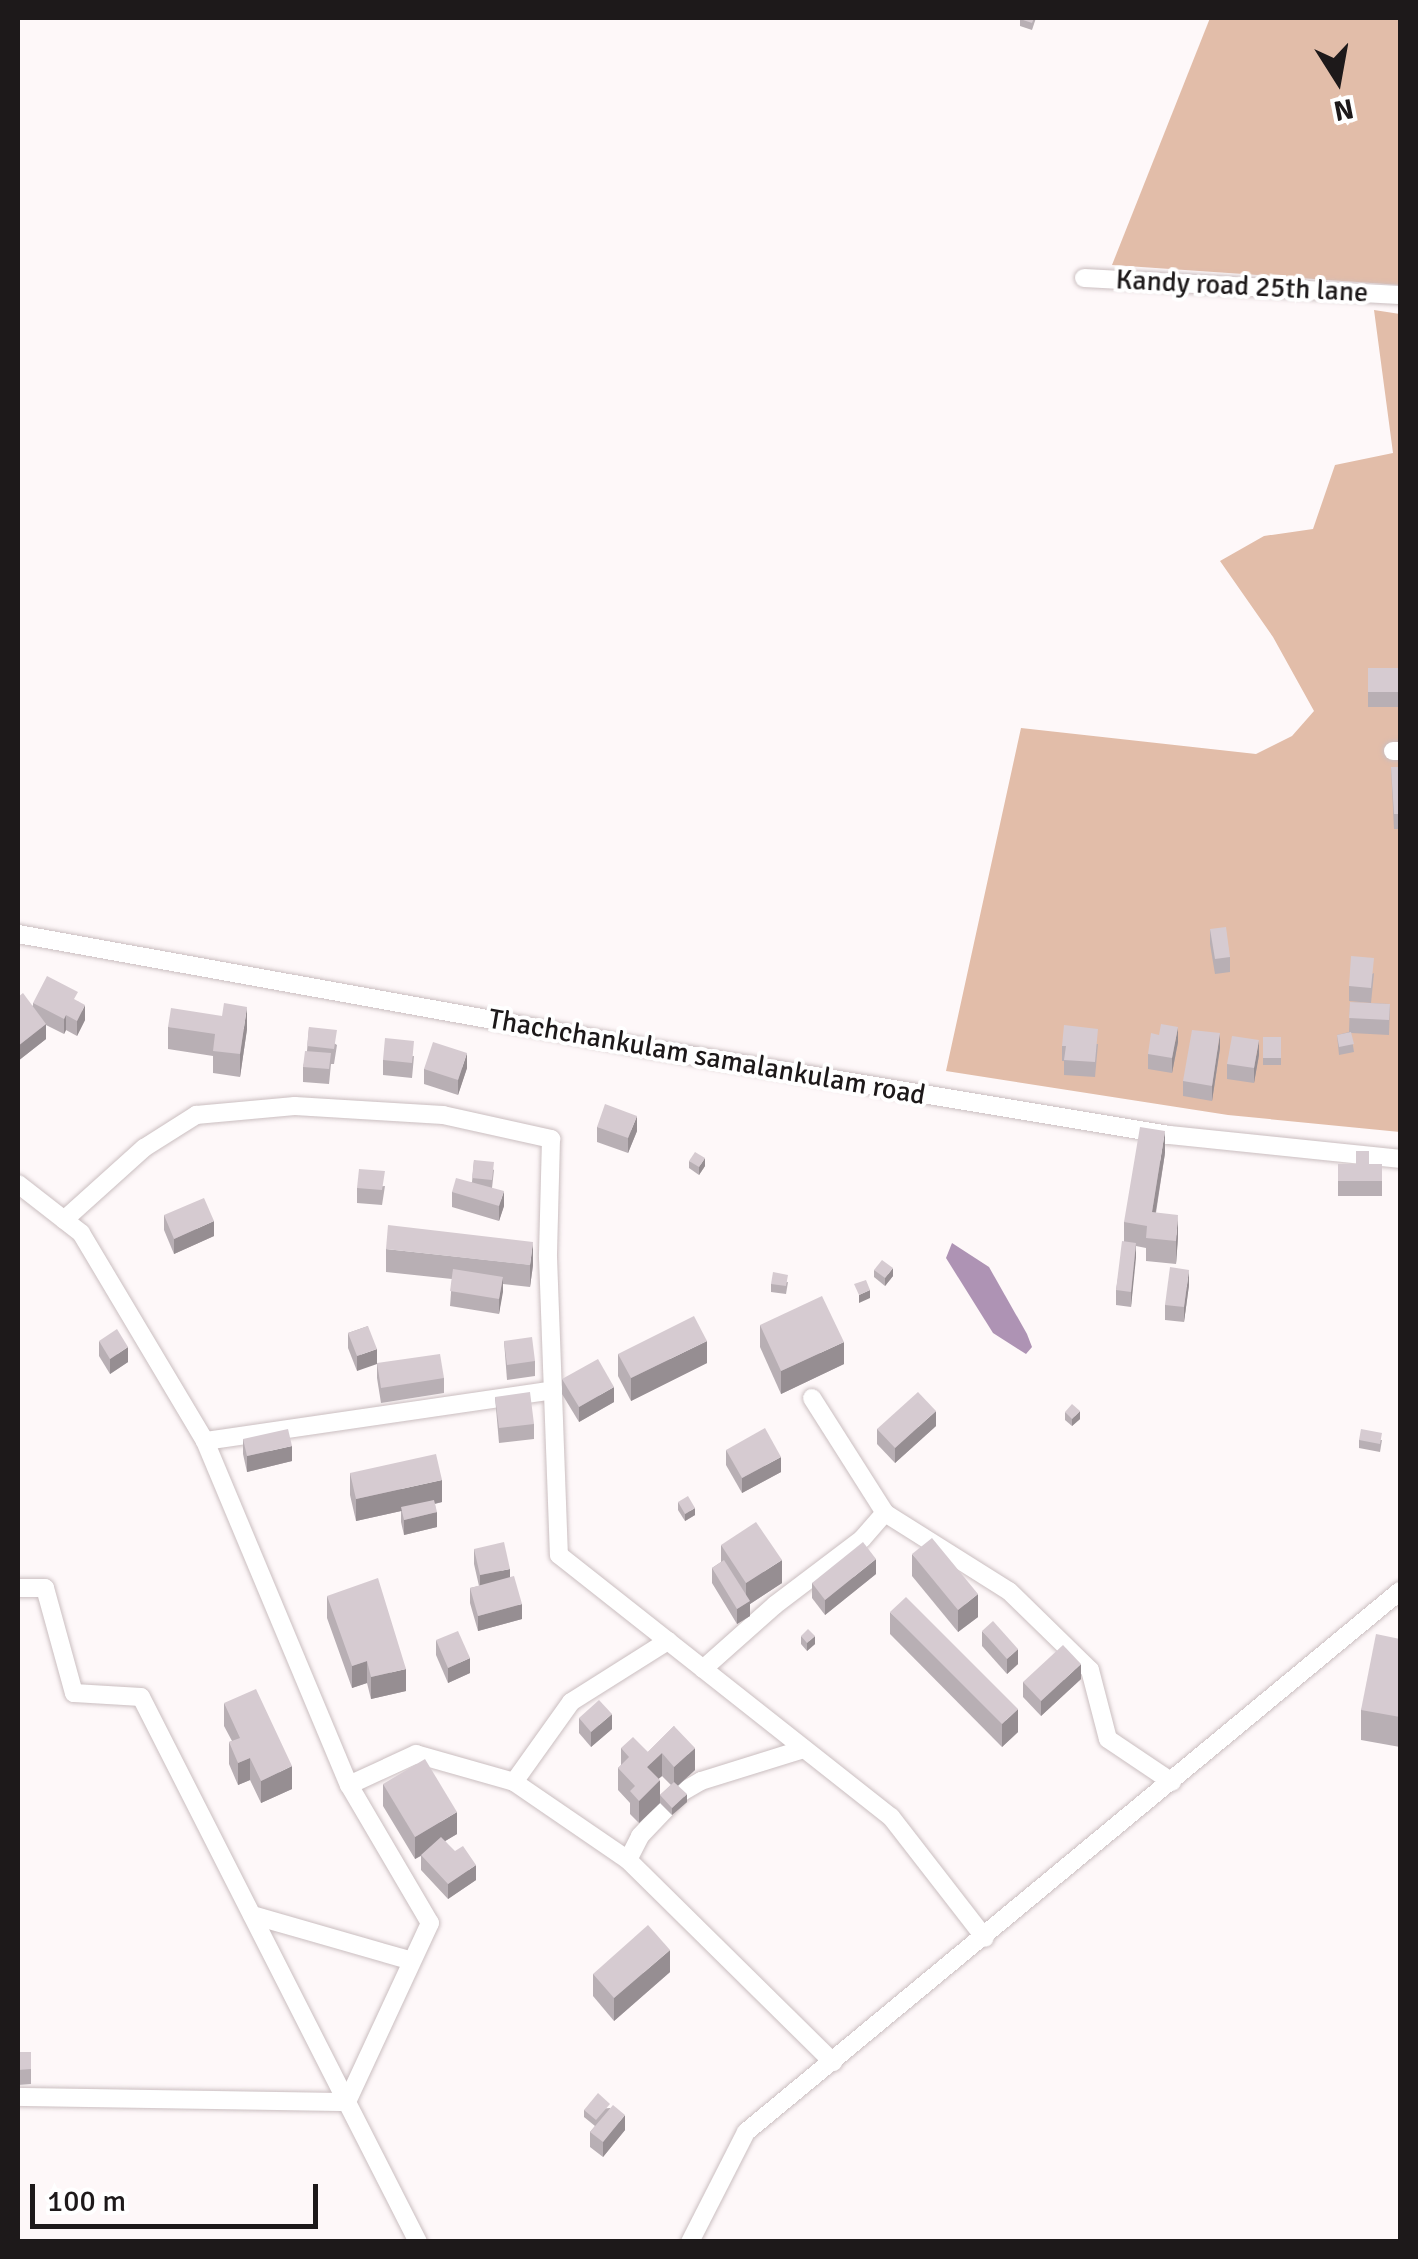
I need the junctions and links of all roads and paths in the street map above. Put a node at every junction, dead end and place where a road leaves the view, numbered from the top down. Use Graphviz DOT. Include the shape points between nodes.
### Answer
graph roads {
  1 [pos="1084,278"];
  2 [pos="1400,294"];
  3 [pos="18,934"];
  4 [pos="1400,1158"];
  5 [pos="18,1184"];
  6 [pos="64,1220"];
  7 [pos="553,1390"];
  8 [pos="812,1398"];
  9 [pos="205,1441"];
  10 [pos="885,1514"];
  11 [pos="18,1588"];
  12 [pos="1400,1590"];
  13 [pos="668,1641"];
  14 [pos="703,1670"];
  15 [pos="804,1749"];
  16 [pos="514,1782"];
  17 [pos="1172,1782"];
  18 [pos="349,1785"];
  19 [pos="628,1860"];
  20 [pos="252,1915"];
  21 [pos="985,1938"];
  22 [pos="412,1961"];
  23 [pos="833,2062"];
  24 [pos="18,2097"];
  25 [pos="347,2102"];
  26 [pos="418,2242"];
  27 [pos="690,2242"];
  1 -- 2 [label="street, Kandy road 25th lane"];
  3 -- 4 [label="street, Thachchankulam samalankulam road" via="1170,1135"];
  5 -- 6 [label="street"];
  6 -- 7 [label="street" via="144,1148 196,1114 296,1106 443,1116 551,1139"];
  6 -- 9 [label="street" via="81,1233"];
  7 -- 9 [label="street"];
  7 -- 13 [label="street" via="559,1555"];
  8 -- 10 [label="street"];
  9 -- 18 [label="street"];
  10 -- 14 [label="street"];
  10 -- 17 [label="street" via="1010,1591 1090,1670 1108,1739"];
  11 -- 20 [label="street" via="45,1588 74,1692 142,1697"];
  12 -- 17 [label="street"];
  13 -- 14 [label="street"];
  13 -- 16 [label="street" via="571,1702"];
  14 -- 15 [label="street"];
  15 -- 19 [label="street" via="682,1792 640,1836"];
  15 -- 21 [label="street" via="891,1818"];
  16 -- 18 [label="street" via="416,1754"];
  16 -- 19 [label="street"];
  17 -- 21 [label="street"];
  18 -- 22 [label="street" via="430,1923"];
  19 -- 23 [label="street"];
  20 -- 22 [label="street"];
  20 -- 25 [label="street"];
  21 -- 23 [label="street"];
  22 -- 25 [label="street"];
  23 -- 27 [label="street" via="746,2132"];
  24 -- 25 [label="street"];
  25 -- 26 [label="street"];
}
